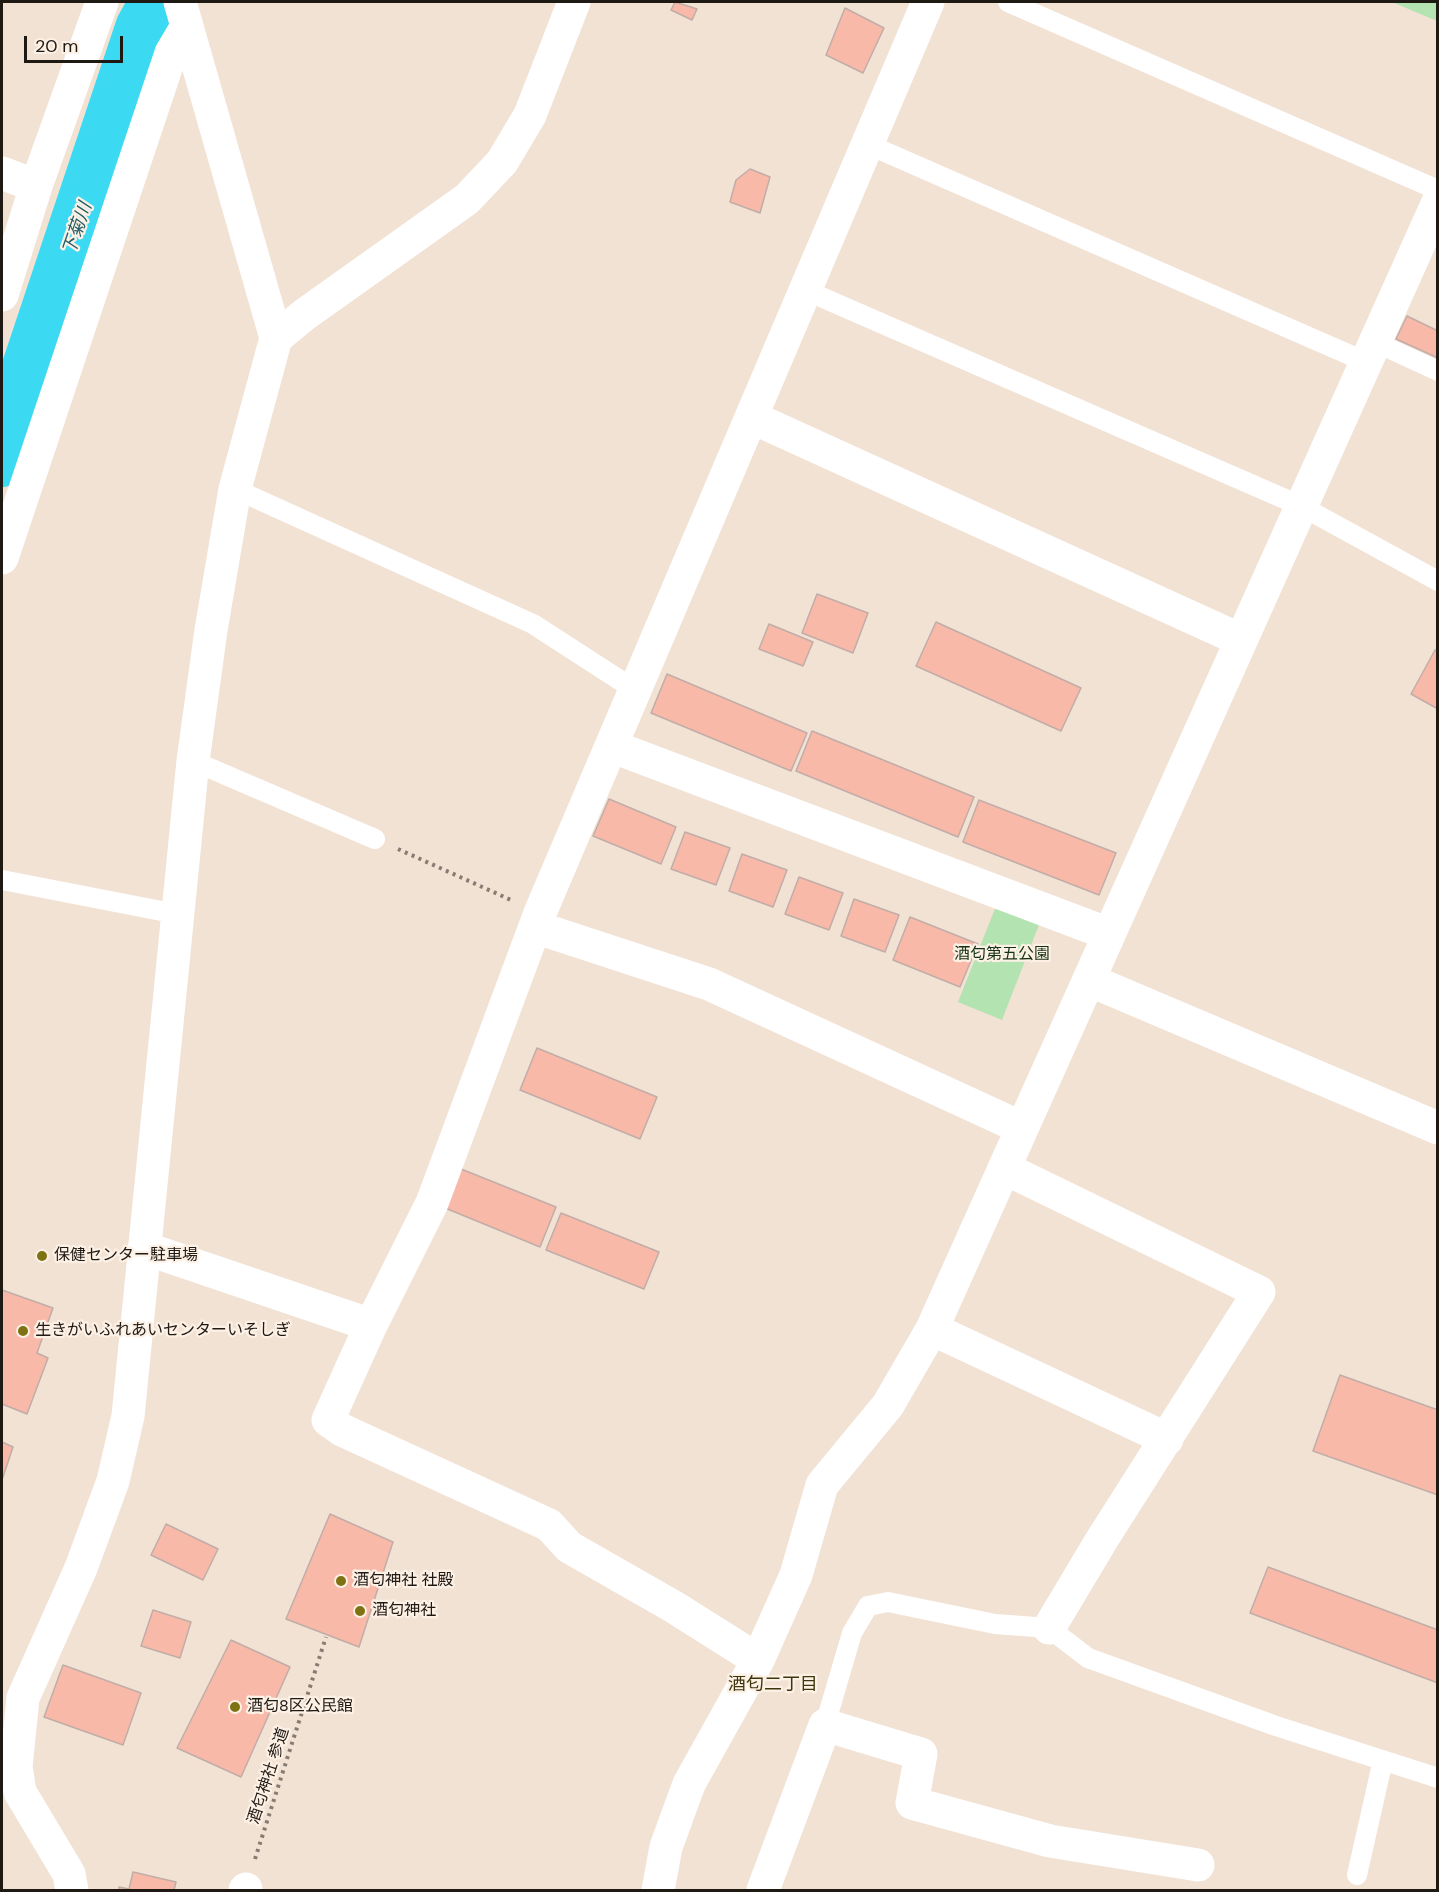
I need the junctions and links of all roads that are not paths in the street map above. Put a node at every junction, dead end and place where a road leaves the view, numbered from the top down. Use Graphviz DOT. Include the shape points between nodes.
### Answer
graph roads {
  1 [pos="102,2"];
  2 [pos="574,2"];
  3 [pos="928,2"];
  4 [pos="1008,2"];
  5 [pos="184,14"];
  6 [pos="867,144"];
  7 [pos="2,173"];
  8 [pos="36,186"];
  9 [pos="1437,190"];
  10 [pos="1437,202"];
  11 [pos="805,290"];
  12 [pos="2,295"];
  13 [pos="276,338"];
  14 [pos="1370,352"];
  15 [pos="1437,371"];
  16 [pos="751,417"];
  17 [pos="235,489"];
  18 [pos="1301,506"];
  19 [pos="2,558"];
  20 [pos="1437,580"];
  21 [pos="1241,640"];
  22 [pos="635,690"];
  23 [pos="611,746"];
  24 [pos="193,761"];
  25 [pos="375,839"];
  26 [pos="2,880"];
  27 [pos="177,914"];
  28 [pos="537,920"];
  29 [pos="1109,934"];
  30 [pos="1089,980"];
  31 [pos="1022,1128"];
  32 [pos="1437,1128"];
  33 [pos="1004,1168"];
  34 [pos="144,1248"];
  35 [pos="371,1325"];
  36 [pos="932,1329"];
  37 [pos="1167,1439"];
  38 [pos="1049,1628"];
  39 [pos="758,1660"];
  40 [pos="825,1725"];
  41 [pos="1383,1760"];
  42 [pos="9,1763"];
  43 [pos="1437,1778"];
  44 [pos="1198,1865"];
  45 [pos="1357,1875"];
  46 [pos="72,1890"];
  47 [pos="658,1890"];
  48 [pos="763,1890"];
  1 -- 8 [label="street"];
  2 -- 13 [label="street" via="530,116 502,162 467,199"];
  3 -- 6 [label="street"];
  4 -- 9 [label="lane"];
  5 -- 13 [label="street"];
  5 -- 19 [label="street"];
  6 -- 11 [label="street"];
  6 -- 14 [label="lane"];
  7 -- 8 [label="street"];
  8 -- 12 [label="street"];
  10 -- 14 [label="street"];
  11 -- 16 [label="street"];
  11 -- 18 [label="lane"];
  13 -- 17 [label="street"];
  14 -- 15 [label="lane"];
  14 -- 18 [label="street"];
  16 -- 21 [label="street"];
  16 -- 22 [label="street"];
  17 -- 22 [label="lane" via="532,624"];
  17 -- 24 [label="street"];
  18 -- 20 [label="lane"];
  18 -- 21 [label="street"];
  21 -- 29 [label="street"];
  22 -- 23 [label="street"];
  23 -- 28 [label="street"];
  23 -- 29 [label="street"];
  24 -- 25 [label="lane"];
  24 -- 27 [label="street"];
  26 -- 27 [label="lane"];
  27 -- 34 [label="street"];
  28 -- 31 [label="street" via="709,984"];
  28 -- 35 [label="street" via="432,1203"];
  29 -- 30 [label="street"];
  30 -- 31 [label="street"];
  30 -- 32 [label="street"];
  31 -- 33 [label="street"];
  33 -- 36 [label="street"];
  33 -- 37 [label="street" via="1259,1292"];
  34 -- 35 [label="street"];
  34 -- 42 [label="street" via="128,1416 113,1481 81,1568 23,1698"];
  35 -- 39 [label="street" via="328,1420 549,1526 569,1547"];
  36 -- 37 [label="street"];
  36 -- 39 [label="street" via="888,1405 822,1485 796,1575"];
  37 -- 38 [label="street"];
  38 -- 40 [label="lane" via="995,1624 888,1602 868,1606 852,1633"];
  38 -- 41 [label="lane" via="1088,1658"];
  39 -- 47 [label="street" via="689,1784 666,1846"];
  40 -- 44 [label="street" via="921,1754 912,1803 1050,1841"];
  40 -- 48 [label="street"];
  41 -- 43 [label="lane"];
  41 -- 45 [label="lane"];
  42 -- 46 [label="street" via="20,1792 69,1874"];
}
